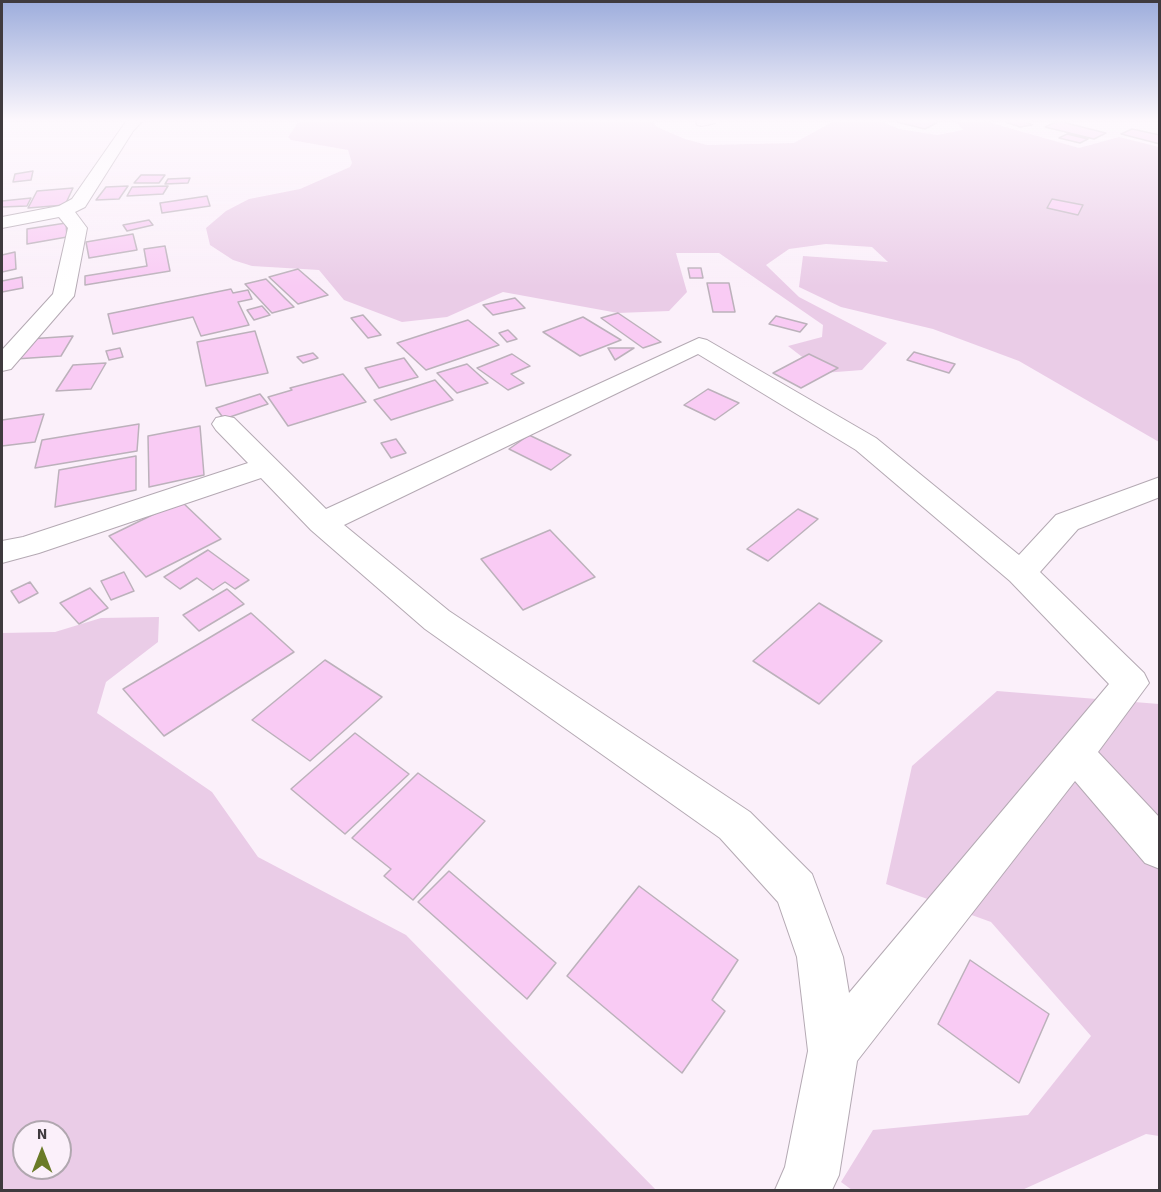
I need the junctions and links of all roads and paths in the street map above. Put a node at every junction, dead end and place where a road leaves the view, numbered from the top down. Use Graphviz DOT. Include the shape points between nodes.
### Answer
graph roads {
  1 [pos="97,176"];
  2 [pos="64,211"];
  3 [pos="2,222"];
  4 [pos="2,364"];
  5 [pos="225,424"];
  6 [pos="265,467"];
  7 [pos="1160,486"];
  8 [pos="322,523"];
  9 [pos="2,552"];
  10 [pos="1021,573"];
  11 [pos="1075,753"];
  12 [pos="1160,849"];
  13 [pos="833,1051"];
  14 [pos="803,1191"];
  1 -- 2 [label="street" via="79,203"];
  2 -- 3 [label="street"];
  2 -- 4 [label="street" via="78,228 63,296"];
  5 -- 6 [label="street"];
  6 -- 8 [label="street"];
  6 -- 9 [label="street"];
  7 -- 10 [label="street" via="1067,522"];
  8 -- 10 [label="street" via="699,345 866,444"];
  8 -- 13 [label="street" via="437,620 735,825 796,889 820,957"];
  10 -- 11 [label="street" via="1131,683"];
  11 -- 12 [label="street"];
  11 -- 13 [label="street"];
  13 -- 14 [label="street" via="811,1175"];
}
